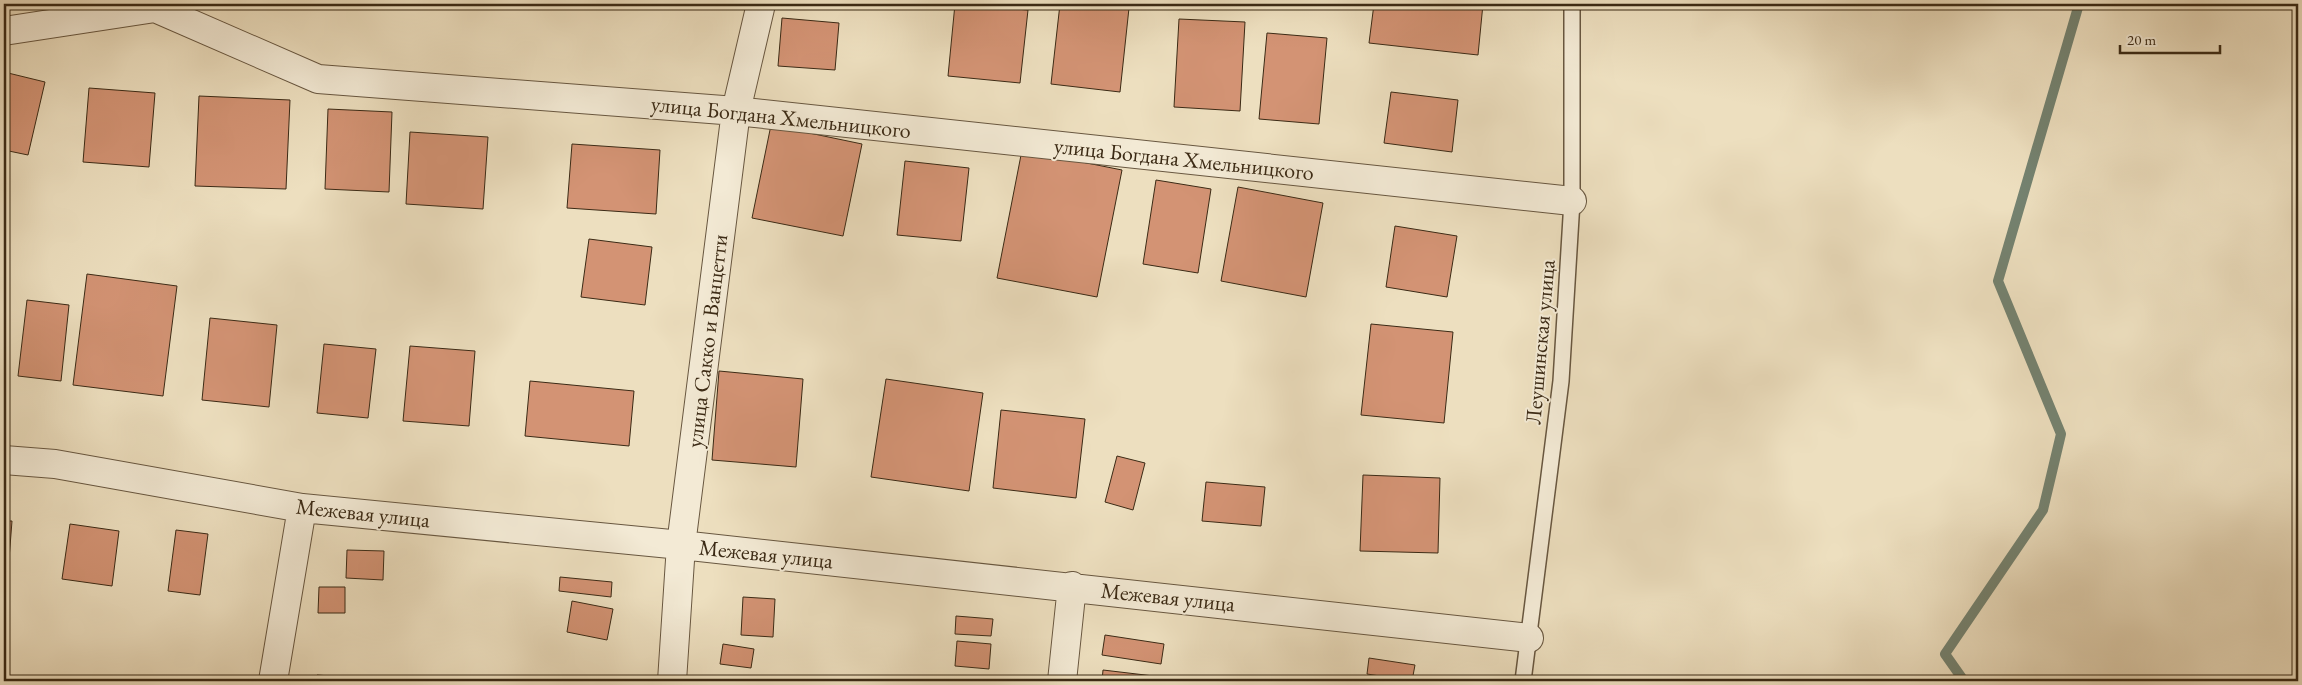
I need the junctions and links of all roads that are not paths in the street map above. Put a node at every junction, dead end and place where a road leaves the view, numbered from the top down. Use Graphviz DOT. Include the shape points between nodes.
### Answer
graph roads {
  1 [pos="761,4"];
  2 [pos="1572,4"];
  3 [pos="164,6"];
  4 [pos="4,31"];
  5 [pos="736,111"];
  6 [pos="1572,201"];
  7 [pos="4,460"];
  8 [pos="302,508"];
  9 [pos="681,545"];
  10 [pos="1072,586"];
  11 [pos="1529,638"];
  12 [pos="272,681"];
  13 [pos="672,681"];
  14 [pos="1062,681"];
  15 [pos="1523,681"];
  1 -- 5 [label="street, улица Сакко и Ванцетти"];
  2 -- 6 [label="lane, Леушинская улица"];
  3 -- 4 [label="street, улица Богдана Хмельницкого"];
  3 -- 5 [label="street, улица Богдана Хмельницкого" via="318,79"];
  5 -- 6 [label="street, улица Богдана Хмельницкого"];
  5 -- 9 [label="street, улица Сакко и Ванцетти"];
  6 -- 11 [label="lane, Леушинская улица" via="1561,381"];
  7 -- 8 [label="street, Межевая улица" via="55,464"];
  8 -- 9 [label="street, Межевая улица"];
  8 -- 12 [label="street"];
  9 -- 10 [label="street, Межевая улица"];
  9 -- 13 [label="street, улица Сакко и Ванцетти"];
  10 -- 11 [label="street, Межевая улица"];
  10 -- 14 [label="street"];
  11 -- 15 [label="lane, Леушинская улица"];
}
